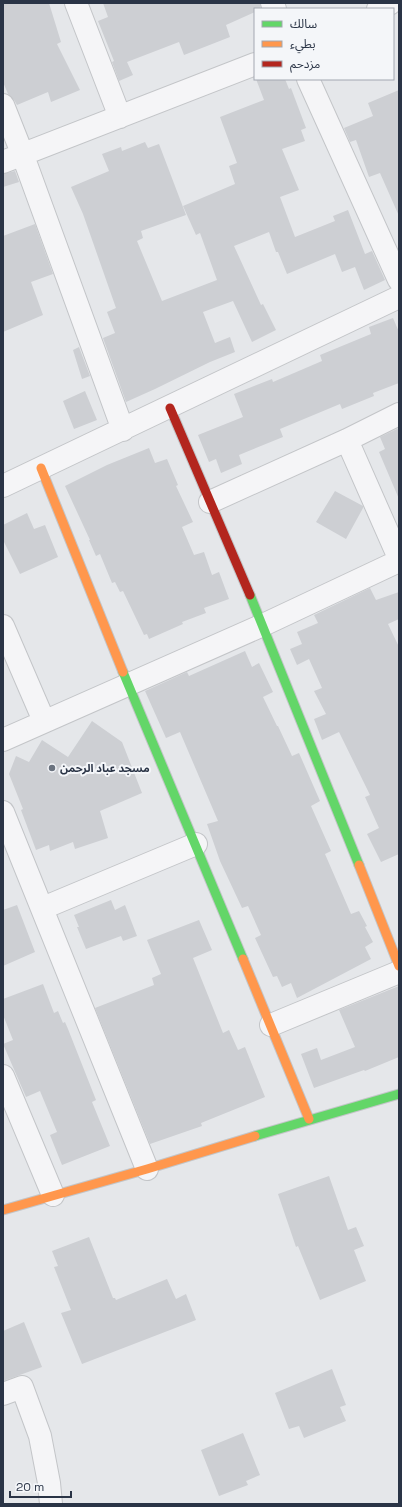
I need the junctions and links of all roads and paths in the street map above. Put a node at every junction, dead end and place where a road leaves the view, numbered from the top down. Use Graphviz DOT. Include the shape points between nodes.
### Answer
graph roads {
  1 [pos="76,3"];
  2 [pos="391,3"];
  3 [pos="380,8"];
  4 [pos="254,64"];
  5 [pos="308,80"];
  6 [pos="3,105"];
  7 [pos="120,117"];
  8 [pos="13,157"];
  9 [pos="399,280"];
  10 [pos="399,297"];
  11 [pos="170,408"];
  12 [pos="399,414"];
  13 [pos="123,430"];
  14 [pos="347,440"];
  15 [pos="40,468"];
  16 [pos="3,486"];
  17 [pos="210,502"];
  18 [pos="399,559"];
  19 [pos="263,625"];
  20 [pos="3,626"];
  21 [pos="128,684"];
  22 [pos="44,721"];
  23 [pos="3,740"];
  24 [pos="3,812"];
  25 [pos="196,844"];
  26 [pos="42,908"];
  27 [pos="399,966"];
  28 [pos="399,972"];
  29 [pos="271,1025"];
  30 [pos="3,1076"];
  31 [pos="399,1094"];
  32 [pos="309,1119"];
  33 [pos="147,1169"];
  34 [pos="53,1195"];
  35 [pos="3,1210"];
  36 [pos="3,1394"];
  37 [pos="51,1504"];
  1 -- 7 [label="street"];
  2 -- 3 [label="street"];
  4 -- 7 [label="street"];
  5 -- 9 [label="street"];
  6 -- 8 [label="street"];
  7 -- 8 [label="street"];
  8 -- 13 [label="street"];
  10 -- 11 [label="street"];
  11 -- 13 [label="street"];
  11 -- 17 [label="street"];
  12 -- 14 [label="street"];
  13 -- 15 [label="street"];
  14 -- 17 [label="street"];
  14 -- 18 [label="street"];
  15 -- 16 [label="street"];
  15 -- 21 [label="street"];
  17 -- 19 [label="street"];
  18 -- 19 [label="street"];
  19 -- 21 [label="street"];
  19 -- 27 [label="street"];
  20 -- 22 [label="street"];
  21 -- 22 [label="street"];
  21 -- 25 [label="street"];
  22 -- 23 [label="street"];
  24 -- 26 [label="street"];
  25 -- 26 [label="street"];
  25 -- 29 [label="street"];
  26 -- 33 [label="street"];
  28 -- 29 [label="street"];
  29 -- 32 [label="street"];
  30 -- 34 [label="street"];
  31 -- 32 [label="street"];
  32 -- 33 [label="street"];
  33 -- 34 [label="street"];
  34 -- 35 [label="street"];
  36 -- 37 [label="street" via="22,1387 40,1436"];
}
